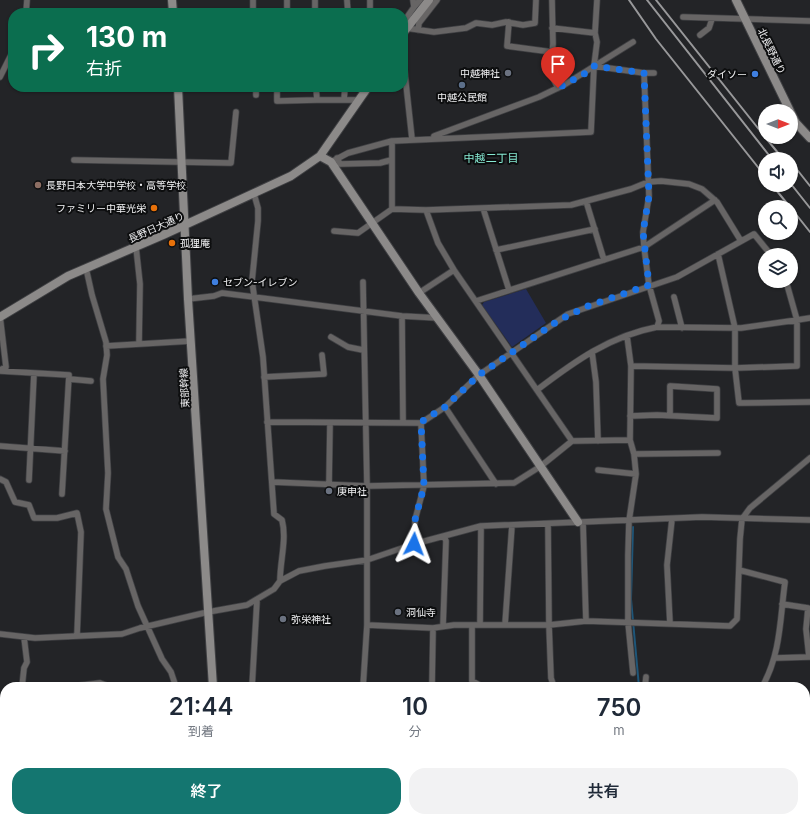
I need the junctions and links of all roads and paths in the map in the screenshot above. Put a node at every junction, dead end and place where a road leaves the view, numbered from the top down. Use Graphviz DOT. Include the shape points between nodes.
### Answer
graph roads {
  1 [pos="413,0"];
  2 [pos="420,0"];
  3 [pos="429,0"];
  4 [pos="437,0"];
  5 [pos="536,0"];
  6 [pos="552,0"];
  7 [pos="597,0"];
  8 [pos="736,0"];
  9 [pos="414,8"];
  10 [pos="408,16"];
  11 [pos="683,17"];
  12 [pos="712,19"];
  13 [pos="746,20"];
  14 [pos="810,21"];
  15 [pos="509,22"];
  16 [pos="408,27"];
  17 [pos="552,28"];
  18 [pos="418,30"];
  19 [pos="408,31"];
  20 [pos="595,32"];
  21 [pos="700,35"];
  22 [pos="633,42"];
  23 [pos="552,52"];
  24 [pos="8,61"];
  25 [pos="594,66"];
  26 [pos="644,73"];
  27 [pos="654,73"];
  28 [pos="0,77"];
  29 [pos="558,88"];
  30 [pos="178,92"];
  31 [pos="277,92"];
  32 [pos="316,92"];
  33 [pos="345,92"];
  34 [pos="365,92"];
  35 [pos="407,92"];
  36 [pos="317,100"];
  37 [pos="344,100"];
  38 [pos="359,100"];
  39 [pos="787,104"];
  40 [pos="236,112"];
  41 [pos="798,125"];
  42 [pos="434,136"];
  43 [pos="810,138"];
  44 [pos="412,139"];
  45 [pos="392,140"];
  46 [pos="320,156"];
  47 [pos="74,160"];
  48 [pos="334,160"];
  49 [pos="392,160"];
  50 [pos="182,162"];
  51 [pos="648,182"];
  52 [pos="254,194"];
  53 [pos="714,200"];
  54 [pos="586,201"];
  55 [pos="483,208"];
  56 [pos="392,209"];
  57 [pos="426,210"];
  58 [pos="373,223"];
  59 [pos="185,225"];
  60 [pos="594,229"];
  61 [pos="334,231"];
  62 [pos="741,241"];
  63 [pos="136,247"];
  64 [pos="644,247"];
  65 [pos="765,248"];
  66 [pos="496,250"];
  67 [pos="718,254"];
  68 [pos="604,260"];
  69 [pos="86,268"];
  70 [pos="454,270"];
  71 [pos="363,282"];
  72 [pos="649,285"];
  73 [pos="788,288"];
  74 [pos="509,290"];
  75 [pos="419,293"];
  76 [pos="255,297"];
  77 [pos="674,297"];
  78 [pos="188,299"];
  79 [pos="476,302"];
  80 [pos="363,311"];
  81 [pos="402,316"];
  82 [pos="0,317"];
  83 [pos="438,318"];
  84 [pos="810,318"];
  85 [pos="797,320"];
  86 [pos="657,327"];
  87 [pos="682,328"];
  88 [pos="735,328"];
  89 [pos="627,336"];
  90 [pos="331,337"];
  91 [pos="191,341"];
  92 [pos="139,344"];
  93 [pos="106,346"];
  94 [pos="363,350"];
  95 [pos="511,352"];
  96 [pos="592,352"];
  97 [pos="322,355"];
  98 [pos="632,366"];
  99 [pos="735,368"];
  100 [pos="0,371"];
  101 [pos="34,373"];
  102 [pos="479,375"];
  103 [pos="264,377"];
  104 [pos="69,379"];
  105 [pos="91,381"];
  106 [pos="538,390"];
  107 [pos="810,402"];
  108 [pos="445,407"];
  109 [pos="670,415"];
  110 [pos="630,416"];
  111 [pos="268,422"];
  112 [pos="330,422"];
  113 [pos="403,422"];
  114 [pos="421,422"];
  115 [pos="365,423"];
  116 [pos="598,440"];
  117 [pos="630,440"];
  118 [pos="572,441"];
  119 [pos="0,446"];
  120 [pos="30,448"];
  121 [pos="65,451"];
  122 [pos="718,453"];
  123 [pos="634,454"];
  124 [pos="810,458"];
  125 [pos="541,466"];
  126 [pos="598,470"];
  127 [pos="636,474"];
  128 [pos="0,479"];
  129 [pos="28,480"];
  130 [pos="272,482"];
  131 [pos="496,484"];
  132 [pos="329,485"];
  133 [pos="367,486"];
  134 [pos="424,486"];
  135 [pos="62,494"];
  136 [pos="672,519"];
  137 [pos="742,519"];
  138 [pos="810,520"];
  139 [pos="629,521"];
  140 [pos="580,522"];
  141 [pos="548,524"];
  142 [pos="512,525"];
  143 [pos="481,526"];
  144 [pos="444,536"];
  145 [pos="414,544"];
  146 [pos="367,560"];
  147 [pos="739,570"];
  148 [pos="280,582"];
  149 [pos="257,600"];
  150 [pos="782,604"];
  151 [pos="208,612"];
  152 [pos="586,621"];
  153 [pos="631,622"];
  154 [pos="670,624"];
  155 [pos="367,625"];
  156 [pos="472,625"];
  157 [pos="480,625"];
  158 [pos="505,625"];
  159 [pos="549,625"];
  160 [pos="443,626"];
  161 [pos="147,627"];
  162 [pos="433,628"];
  163 [pos="0,634"];
  164 [pos="77,636"];
  165 [pos="24,637"];
  166 [pos="775,658"];
  167 [pos="634,673"];
  168 [pos="646,677"];
  169 [pos="23,682"];
  170 [pos="174,682"];
  171 [pos="213,682"];
  172 [pos="252,682"];
  173 [pos="363,682"];
  174 [pos="432,682"];
  175 [pos="474,682"];
  176 [pos="553,682"];
  177 [pos="646,682"];
  178 [pos="764,682"];
  1 -- 9 [label="street"];
  2 -- 9 [label="street"];
  3 -- 16 [label="street"];
  4 -- 18 [label="street" via="419,23"];
  5 -- 15 [label="street" via="535,23 523,25"];
  6 -- 17 [label="street"];
  7 -- 20 [label="street"];
  8 -- 13 [label="street, 北長野通り"];
  9 -- 10 [label="street"];
  11 -- 12 [label="street"];
  12 -- 13 [label="street"];
  12 -- 21 [label="street" via="709,28"];
  13 -- 14 [label="street"];
  13 -- 39 [label="street, 北長野通り"];
  15 -- 18 [label="street" via="476,24 466,28 434,32"];
  15 -- 23 [label="street" via="507,46"];
  17 -- 20 [label="street"];
  17 -- 23 [label="street"];
  18 -- 19 [label="street"];
  20 -- 25 [label="street" via="598,42"];
  22 -- 25 [label="street"];
  23 -- 29 [label="street" via="550,72"];
  24 -- 28 [label="street"];
  25 -- 26 [label="street"];
  25 -- 29 [label="street"];
  25 -- 44 [label="street" via="591,132"];
  26 -- 27 [label="street"];
  26 -- 51 [label="street"];
  29 -- 42 [label="street"];
  30 -- 50 [label="street, 東部幹線"];
  31 -- 36 [label="street" via="278,101"];
  32 -- 36 [label="street"];
  33 -- 37 [label="street"];
  34 -- 38 [label="street"];
  35 -- 44 [label="street"];
  36 -- 37 [label="street"];
  37 -- 38 [label="street"];
  38 -- 46 [label="street"];
  40 -- 50 [label="street" via="231,163"];
  41 -- 43 [label="street, 北長野通り"];
  44 -- 45 [label="street"];
  45 -- 48 [label="street" via="348,152"];
  45 -- 49 [label="street"];
  46 -- 48 [label="street"];
  46 -- 52 [label="street, 長野日大通り" via="291,176"];
  47 -- 50 [label="street"];
  48 -- 49 [label="street" via="340,164 380,163"];
  48 -- 58 [label="street"];
  49 -- 56 [label="street"];
  50 -- 59 [label="street, 東部幹線"];
  51 -- 53 [label="street" via="697,186"];
  51 -- 54 [label="street"];
  51 -- 64 [label="street"];
  52 -- 59 [label="street, 長野日大通り"];
  52 -- 76 [label="street" via="258,208 252,264"];
  53 -- 62 [label="street"];
  53 -- 64 [label="street"];
  54 -- 55 [label="street" via="571,205"];
  54 -- 60 [label="street"];
  55 -- 57 [label="street"];
  55 -- 66 [label="street"];
  56 -- 57 [label="street"];
  56 -- 58 [label="street"];
  57 -- 70 [label="street" via="438,243"];
  58 -- 61 [label="street" via="358,233"];
  58 -- 75 [label="street"];
  59 -- 63 [label="street, 長野日大通り"];
  59 -- 78 [label="street, 東部幹線"];
  60 -- 66 [label="street"];
  60 -- 68 [label="street"];
  62 -- 65 [label="street" via="754,234"];
  62 -- 67 [label="street"];
  63 -- 69 [label="street, 長野日大通り"];
  63 -- 92 [label="street" via="140,284"];
  64 -- 68 [label="street"];
  64 -- 72 [label="street"];
  66 -- 74 [label="street"];
  67 -- 72 [label="street" via="677,276"];
  67 -- 88 [label="street"];
  68 -- 74 [label="street"];
  69 -- 82 [label="street, 長野日大通り"];
  69 -- 93 [label="street"];
  70 -- 75 [label="street"];
  70 -- 79 [label="street"];
  71 -- 80 [label="street"];
  72 -- 86 [label="street" via="659,321"];
  72 -- 95 [label="street" via="568,314"];
  73 -- 85 [label="street"];
  74 -- 79 [label="street"];
  75 -- 83 [label="street"];
  76 -- 78 [label="street" via="222,293"];
  76 -- 80 [label="street"];
  76 -- 103 [label="street"];
  77 -- 87 [label="street"];
  78 -- 91 [label="street, 東部幹線"];
  79 -- 95 [label="street"];
  80 -- 81 [label="street"];
  80 -- 94 [label="street"];
  81 -- 83 [label="street"];
  81 -- 113 [label="street"];
  82 -- 100 [label="street" via="6,367"];
  83 -- 102 [label="street"];
  84 -- 85 [label="street"];
  85 -- 88 [label="street"];
  85 -- 99 [label="street" via="797,366"];
  86 -- 87 [label="street"];
  86 -- 89 [label="street" via="632,332"];
  87 -- 88 [label="street"];
  88 -- 99 [label="street"];
  89 -- 96 [label="street" via="604,344"];
  89 -- 98 [label="street"];
  90 -- 94 [label="street" via="348,347"];
  91 -- 92 [label="street"];
  91 -- 151 [label="street, 東部幹線"];
  92 -- 93 [label="street"];
  93 -- 161 [label="street" via="103,379 108,473 106,509 118,557 126,569"];
  94 -- 115 [label="street"];
  95 -- 102 [label="street"];
  95 -- 106 [label="street"];
  96 -- 106 [label="street"];
  96 -- 116 [label="street"];
  97 -- 103 [label="street" via="324,374"];
  98 -- 99 [label="street"];
  98 -- 110 [label="street"];
  99 -- 107 [label="street" via="739,403"];
  100 -- 101 [label="street"];
  101 -- 104 [label="street" via="69,375"];
  101 -- 120 [label="street"];
  102 -- 108 [label="street"];
  102 -- 125 [label="street"];
  103 -- 111 [label="street"];
  104 -- 105 [label="street"];
  104 -- 121 [label="street"];
  106 -- 118 [label="street"];
  108 -- 114 [label="street"];
  108 -- 131 [label="street"];
  109 -- 109 [label="street" via="717,418 717,389 670,386"];
  109 -- 110 [label="street"];
  110 -- 117 [label="street"];
  111 -- 112 [label="street"];
  111 -- 130 [label="street"];
  112 -- 115 [label="street"];
  112 -- 132 [label="street"];
  113 -- 114 [label="street"];
  113 -- 115 [label="street"];
  114 -- 134 [label="street"];
  115 -- 133 [label="street"];
  116 -- 117 [label="street"];
  116 -- 118 [label="street"];
  117 -- 123 [label="street"];
  118 -- 125 [label="street"];
  119 -- 120 [label="street"];
  120 -- 121 [label="street"];
  120 -- 129 [label="street"];
  121 -- 135 [label="street"];
  122 -- 123 [label="street"];
  123 -- 127 [label="street"];
  124 -- 137 [label="street" via="750,508"];
  125 -- 131 [label="street" via="514,483"];
  125 -- 140 [label="street"];
  126 -- 127 [label="street"];
  127 -- 139 [label="street"];
  128 -- 164 [label="street" via="6,482 15,502 29,505 34,518 57,518 77,513 81,532"];
  130 -- 132 [label="street"];
  130 -- 148 [label="street" via="274,514 282,520 284,527"];
  131 -- 134 [label="street"];
  132 -- 133 [label="street"];
  133 -- 134 [label="street"];
  133 -- 146 [label="street"];
  134 -- 145 [label="street" via="415,520"];
  136 -- 137 [label="street"];
  136 -- 139 [label="street"];
  136 -- 154 [label="street" via="668,565"];
  137 -- 138 [label="street"];
  137 -- 147 [label="street"];
  139 -- 140 [label="street"];
  139 -- 153 [label="street"];
  140 -- 141 [label="street"];
  140 -- 152 [label="street"];
  141 -- 142 [label="street"];
  141 -- 159 [label="street"];
  142 -- 143 [label="street"];
  142 -- 158 [label="street"];
  143 -- 144 [label="street"];
  143 -- 157 [label="street"];
  144 -- 145 [label="street"];
  144 -- 160 [label="street" via="446,541"];
  145 -- 146 [label="street"];
  146 -- 148 [label="street" via="309,569"];
  146 -- 155 [label="street"];
  147 -- 150 [label="street" via="785,582"];
  147 -- 154 [label="street" via="737,619 730,626"];
  148 -- 149 [label="street"];
  149 -- 151 [label="street" via="238,608"];
  149 -- 172 [label="street"];
  150 -- 166 [label="street"];
  150 -- 166 [label="street" via="808,608 806,629 809,656"];
  151 -- 161 [label="street"];
  151 -- 171 [label="street, 東部幹線"];
  152 -- 153 [label="street"];
  152 -- 159 [label="street"];
  153 -- 154 [label="street"];
  153 -- 167 [label="street"];
  155 -- 162 [label="street"];
  155 -- 173 [label="street"];
  156 -- 157 [label="street"];
  156 -- 160 [label="street"];
  156 -- 175 [label="street"];
  157 -- 158 [label="street"];
  158 -- 159 [label="street"];
  159 -- 176 [label="street"];
  160 -- 162 [label="street"];
  161 -- 164 [label="street" via="122,634"];
  161 -- 170 [label="street"];
  162 -- 174 [label="street"];
  163 -- 165 [label="street"];
  164 -- 165 [label="street"];
  165 -- 169 [label="street" via="27,662"];
  166 -- 178 [label="street"];
  168 -- 177 [label="street"];
}
